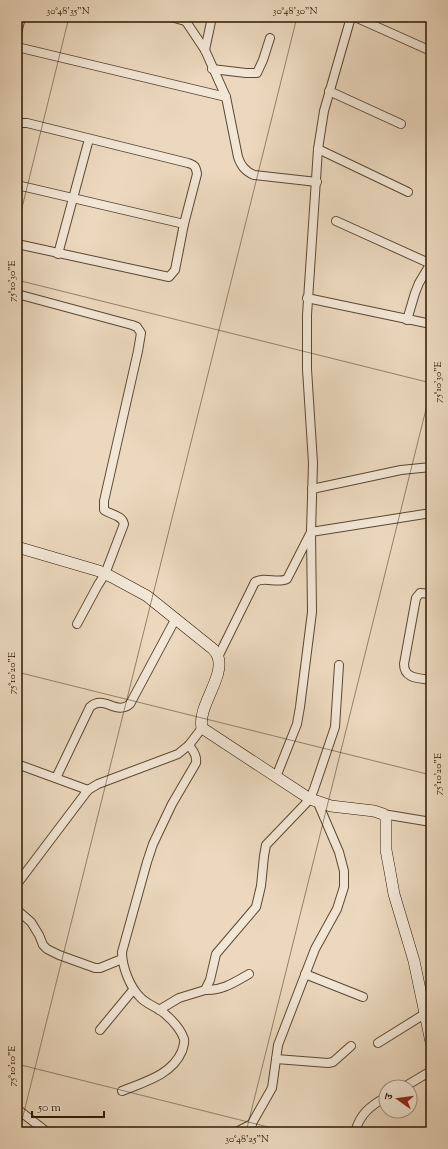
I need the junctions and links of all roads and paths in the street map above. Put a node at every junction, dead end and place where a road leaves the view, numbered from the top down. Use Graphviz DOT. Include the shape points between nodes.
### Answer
graph roads {
  1 [pos="21,17"];
  2 [pos="171,17"];
  3 [pos="212,17"];
  4 [pos="351,17"];
  5 [pos="355,17"];
  6 [pos="184,19"];
  7 [pos="17,33"];
  8 [pos="270,38"];
  9 [pos="17,47"];
  10 [pos="205,50"];
  11 [pos="431,51"];
  12 [pos="212,69"];
  13 [pos="329,91"];
  14 [pos="226,97"];
  15 [pos="17,123"];
  16 [pos="402,124"];
  17 [pos="89,139"];
  18 [pos="318,149"];
  19 [pos="317,182"];
  20 [pos="17,185"];
  21 [pos="408,192"];
  22 [pos="73,199"];
  23 [pos="336,221"];
  24 [pos="184,224"];
  25 [pos="17,244"];
  26 [pos="58,254"];
  27 [pos="431,264"];
  28 [pos="17,294"];
  29 [pos="308,298"];
  30 [pos="407,320"];
  31 [pos="431,324"];
  32 [pos="431,467"];
  33 [pos="312,489"];
  34 [pos="431,513"];
  35 [pos="311,532"];
  36 [pos="17,547"];
  37 [pos="105,574"];
  38 [pos="431,594"];
  39 [pos="176,618"];
  40 [pos="77,624"];
  41 [pos="218,657"];
  42 [pos="339,664"];
  43 [pos="431,680"];
  44 [pos="202,728"];
  45 [pos="189,745"];
  46 [pos="17,764"];
  47 [pos="276,777"];
  48 [pos="56,778"];
  49 [pos="88,790"];
  50 [pos="314,801"];
  51 [pos="383,814"];
  52 [pos="431,822"];
  53 [pos="17,884"];
  54 [pos="17,910"];
  55 [pos="122,959"];
  56 [pos="249,974"];
  57 [pos="305,974"];
  58 [pos="133,990"];
  59 [pos="205,990"];
  60 [pos="363,997"];
  61 [pos="160,1010"];
  62 [pos="428,1012"];
  63 [pos="100,1030"];
  64 [pos="431,1042"];
  65 [pos="378,1043"];
  66 [pos="351,1046"];
  67 [pos="276,1059"];
  68 [pos="431,1071"];
  69 [pos="418,1079"];
  70 [pos="122,1091"];
  71 [pos="378,1102"];
  72 [pos="17,1109"];
  73 [pos="252,1124"];
  74 [pos="47,1132"];
  75 [pos="236,1132"];
  76 [pos="247,1132"];
  77 [pos="355,1132"];
  1 -- 7 [label="street"];
  2 -- 6 [label="street"];
  3 -- 10 [label="street"];
  4 -- 13 [label="street"];
  5 -- 11 [label="street"];
  6 -- 10 [label="street"];
  8 -- 12 [label="street" via="257,73"];
  9 -- 14 [label="street"];
  10 -- 12 [label="street"];
  12 -- 14 [label="street"];
  13 -- 16 [label="street"];
  13 -- 18 [label="street"];
  14 -- 19 [label="street" via="238,157 247,172"];
  15 -- 17 [label="street" via="27,123"];
  17 -- 22 [label="street"];
  17 -- 24 [label="street" via="193,164 197,174"];
  18 -- 19 [label="street"];
  18 -- 21 [label="street"];
  19 -- 29 [label="street"];
  20 -- 22 [label="street"];
  22 -- 24 [label="street"];
  22 -- 26 [label="street"];
  23 -- 27 [label="street"];
  24 -- 26 [label="street" via="175,270 168,276"];
  25 -- 26 [label="street"];
  27 -- 30 [label="street" via="419,283"];
  28 -- 37 [label="street" via="137,326 141,333 104,500 104,510 120,517 124,524"];
  29 -- 30 [label="street"];
  29 -- 33 [label="street" via="307,369 314,463"];
  30 -- 31 [label="street"];
  32 -- 33 [label="street" via="401,470"];
  33 -- 35 [label="street"];
  34 -- 35 [label="street"];
  35 -- 41 [label="street" via="287,579 260,579 255,582"];
  35 -- 47 [label="street" via="312,612 300,707 297,724"];
  36 -- 37 [label="street"];
  37 -- 39 [label="street" via="147,596"];
  37 -- 40 [label="street"];
  38 -- 43 [label="street" via="420,593 416,598 404,670 406,674 414,677"];
  39 -- 41 [label="street" via="213,649"];
  39 -- 48 [label="street" via="130,704 126,708 120,708 97,702 90,707"];
  41 -- 44 [label="street" via="219,667 202,718"];
  42 -- 50 [label="street" via="335,727"];
  44 -- 45 [label="street"];
  44 -- 47 [label="street"];
  45 -- 49 [label="street" via="172,757"];
  45 -- 55 [label="street" via="197,758 196,763 153,844 123,945"];
  46 -- 48 [label="street"];
  47 -- 50 [label="street"];
  48 -- 49 [label="street"];
  49 -- 53 [label="street"];
  50 -- 51 [label="street"];
  50 -- 57 [label="street" via="339,852 344,871 344,886 338,909 315,949"];
  50 -- 59 [label="street" via="266,845 256,907 216,954"];
  51 -- 52 [label="street"];
  51 -- 62 [label="street" via="386,817 386,850 394,894"];
  54 -- 55 [label="street" via="31,922 43,945 51,951 95,968"];
  55 -- 58 [label="street"];
  56 -- 59 [label="street" via="220,989"];
  57 -- 60 [label="street"];
  57 -- 67 [label="street" via="278,1045"];
  58 -- 61 [label="street" via="148,1004"];
  58 -- 63 [label="street"];
  59 -- 61 [label="street" via="179,998"];
  61 -- 70 [label="street" via="174,1023 184,1039 180,1055 164,1072"];
  62 -- 64 [label="street"];
  62 -- 65 [label="street"];
  66 -- 67 [label="street" via="333,1062 328,1063"];
  67 -- 73 [label="street" via="272,1088"];
  68 -- 69 [label="street"];
  71 -- 77 [label="street" via="364,1112"];
  72 -- 74 [label="street"];
  73 -- 75 [label="street"];
  73 -- 76 [label="street"];
}
